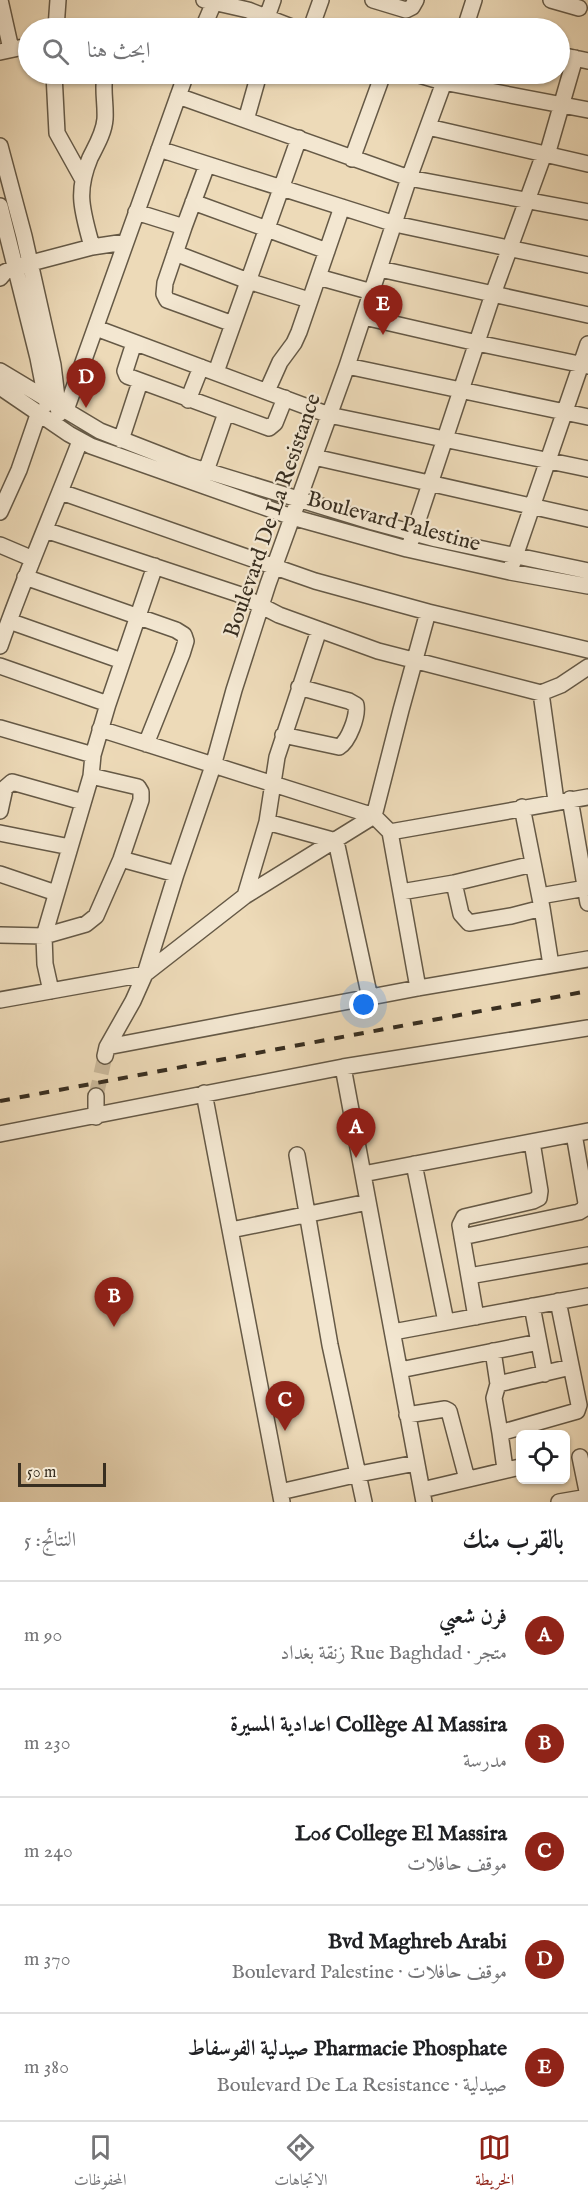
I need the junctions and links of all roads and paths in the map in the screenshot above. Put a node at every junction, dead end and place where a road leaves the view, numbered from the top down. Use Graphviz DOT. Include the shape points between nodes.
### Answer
graph roads {
  1 [pos="0,0"];
  2 [pos="58,0"];
  3 [pos="273,0"];
  4 [pos="321,0"];
  5 [pos="373,0"];
  6 [pos="416,0"];
  7 [pos="474,0"];
  8 [pos="551,0"];
  9 [pos="211,1"];
  10 [pos="579,8"];
  11 [pos="57,18"];
  12 [pos="206,18"];
  13 [pos="263,18"];
  14 [pos="273,18"];
  15 [pos="315,18"];
  16 [pos="468,18"];
  17 [pos="6,50"];
  18 [pos="581,60"];
  19 [pos="54,84"];
  20 [pos="103,84"];
  21 [pos="182,84"];
  22 [pos="257,84"];
  23 [pos="379,84"];
  24 [pos="443,84"];
  25 [pos="472,84"];
  26 [pos="178,96"];
  27 [pos="561,104"];
  28 [pos="588,110"];
  29 [pos="246,120"];
  30 [pos="428,127"];
  31 [pos="299,138"];
  32 [pos="0,146"];
  33 [pos="159,149"];
  34 [pos="546,155"];
  35 [pos="352,159"];
  36 [pos="588,164"];
  37 [pos="207,165"];
  38 [pos="82,178"];
  39 [pos="409,178"];
  40 [pos="282,188"];
  41 [pos="529,200"];
  42 [pos="193,202"];
  43 [pos="0,206"];
  44 [pos="342,207"];
  45 [pos="136,212"];
  46 [pos="588,212"];
  47 [pos="395,224"];
  48 [pos="184,227"];
  49 [pos="267,231"];
  50 [pos="125,242"];
  51 [pos="92,248"];
  52 [pos="509,249"];
  53 [pos="327,251"];
  54 [pos="175,253"];
  55 [pos="23,265"];
  56 [pos="588,265"];
  57 [pos="380,269"];
  58 [pos="318,277"];
  59 [pos="0,278"];
  60 [pos="249,281"];
  61 [pos="372,291"];
  62 [pos="493,294"];
  63 [pos="309,300"];
  64 [pos="588,315"];
  65 [pos="364,317"];
  66 [pos="233,324"];
  67 [pos="96,328"];
  68 [pos="134,343"];
  69 [pos="477,343"];
  70 [pos="588,344"];
  71 [pos="347,366"];
  72 [pos="584,366"];
  73 [pos="201,367"];
  74 [pos="0,371"];
  75 [pos="216,372"];
  76 [pos="140,382"];
  77 [pos="1,391"];
  78 [pos="462,391"];
  79 [pos="267,392"];
  80 [pos="285,398"];
  81 [pos="188,400"];
  82 [pos="53,412"];
  83 [pos="563,412"];
  84 [pos="226,413"];
  85 [pos="329,415"];
  86 [pos="588,417"];
  87 [pos="445,439"];
  88 [pos="121,440"];
  89 [pos="80,441"];
  90 [pos="314,458"];
  91 [pos="547,460"];
  92 [pos="588,469"];
  93 [pos="206,471"];
  94 [pos="431,482"];
  95 [pos="61,492"];
  96 [pos="299,499"];
  97 [pos="531,506"];
  98 [pos="0,513"];
  99 [pos="292,517"];
  100 [pos="588,519"];
  101 [pos="45,530"];
  102 [pos="414,533"];
  103 [pos="0,545"];
  104 [pos="407,549"];
  105 [pos="514,556"];
  106 [pos="33,559"];
  107 [pos="155,566"];
  108 [pos="273,567"];
  109 [pos="588,571"];
  110 [pos="510,572"];
  111 [pos="25,577"];
  112 [pos="588,586"];
  113 [pos="261,605"];
  114 [pos="428,612"];
  115 [pos="137,617"];
  116 [pos="9,621"];
  117 [pos="319,630"];
  118 [pos="0,646"];
  119 [pos="587,650"];
  120 [pos="122,661"];
  121 [pos="414,661"];
  122 [pos="0,666"];
  123 [pos="588,667"];
  124 [pos="299,687"];
  125 [pos="541,693"];
  126 [pos="108,704"];
  127 [pos="0,728"];
  128 [pos="100,729"];
  129 [pos="283,735"];
  130 [pos="146,744"];
  131 [pos="93,755"];
  132 [pos="213,766"];
  133 [pos="91,776"];
  134 [pos="272,784"];
  135 [pos="588,796"];
  136 [pos="563,800"];
  137 [pos="83,802"];
  138 [pos="522,807"];
  139 [pos="0,811"];
  140 [pos="374,816"];
  141 [pos="267,822"];
  142 [pos="390,832"];
  143 [pos="0,833"];
  144 [pos="336,841"];
  145 [pos="70,847"];
  146 [pos="584,857"];
  147 [pos="121,859"];
  148 [pos="533,864"];
  149 [pos="0,874"];
  150 [pos="176,874"];
  151 [pos="454,883"];
  152 [pos="401,892"];
  153 [pos="56,893"];
  154 [pos="245,896"];
  155 [pos="587,896"];
  156 [pos="541,902"];
  157 [pos="0,935"];
  158 [pos="44,936"];
  159 [pos="588,959"];
  160 [pos="551,965"];
  161 [pos="146,974"];
  162 [pos="418,988"];
  163 [pos="51,991"];
  164 [pos="370,998"];
  165 [pos="0,1000"];
  166 [pos="588,1028"];
  167 [pos="343,1067"];
  168 [pos="204,1093"];
  169 [pos="96,1096"];
  170 [pos="96,1117"];
  171 [pos="581,1132"];
  172 [pos="0,1134"];
  173 [pos="532,1142"];
  174 [pos="297,1155"];
  175 [pos="414,1164"];
  176 [pos="363,1174"];
  177 [pos="585,1175"];
  178 [pos="368,1202"];
  179 [pos="308,1215"];
  180 [pos="231,1230"];
  181 [pos="462,1237"];
  182 [pos="588,1255"];
  183 [pos="469,1276"];
  184 [pos="588,1296"];
  185 [pos="558,1301"];
  186 [pos="532,1306"];
  187 [pos="476,1317"];
  188 [pos="446,1322"];
  189 [pos="393,1332"];
  190 [pos="539,1342"];
  191 [pos="493,1351"];
  192 [pos="571,1367"];
  193 [pos="400,1370"];
  194 [pos="544,1374"];
  195 [pos="498,1384"];
  196 [pos="407,1415"];
  197 [pos="500,1433"];
  198 [pos="578,1457"];
  199 [pos="416,1463"];
  200 [pos="513,1468"];
  201 [pos="358,1474"];
  202 [pos="467,1479"];
  203 [pos="423,1496"];
  204 [pos="281,1497"];
  205 [pos="588,1497"];
  206 [pos="364,1502"];
  207 [pos="559,1502"];
  1 -- 17 [label="street"];
  2 -- 11 [label="street"];
  3 -- 14 [label="street"];
  4 -- 15 [label="street"];
  5 -- 6 [label="street" via="406,10"];
  7 -- 16 [label="street"];
  8 -- 10 [label="street"];
  9 -- 12 [label="street"];
  9 -- 13 [label="street"];
  18 -- 27 [label="street"];
  19 -- 38 [label="street" via="57,134"];
  20 -- 38 [label="street" via="105,119"];
  21 -- 26 [label="street"];
  22 -- 29 [label="street"];
  23 -- 35 [label="street"];
  24 -- 30 [label="street, Boulevard De La Resistance"];
  25 -- 27 [label="street"];
  26 -- 29 [label="street"];
  26 -- 33 [label="street"];
  27 -- 28 [label="street"];
  27 -- 34 [label="street"];
  29 -- 31 [label="street"];
  30 -- 34 [label="street"];
  30 -- 39 [label="street, Boulevard De La Resistance"];
  31 -- 35 [label="street"];
  31 -- 40 [label="street"];
  32 -- 55 [label="street"];
  33 -- 37 [label="street"];
  33 -- 45 [label="street"];
  34 -- 36 [label="street"];
  34 -- 41 [label="street"];
  35 -- 39 [label="street"];
  37 -- 40 [label="street"];
  37 -- 42 [label="street"];
  38 -- 51 [label="street" via="81,205"];
  39 -- 41 [label="street"];
  39 -- 47 [label="street, Boulevard De La Resistance"];
  40 -- 44 [label="street"];
  40 -- 49 [label="street"];
  41 -- 46 [label="street"];
  41 -- 52 [label="street"];
  42 -- 48 [label="street"];
  42 -- 49 [label="street"];
  43 -- 55 [label="street"];
  44 -- 47 [label="street"];
  44 -- 53 [label="street"];
  45 -- 48 [label="street"];
  45 -- 50 [label="street"];
  47 -- 52 [label="street"];
  47 -- 57 [label="street, Boulevard De La Resistance"];
  48 -- 54 [label="street"];
  49 -- 53 [label="street"];
  49 -- 60 [label="street"];
  50 -- 51 [label="street"];
  50 -- 67 [label="street"];
  51 -- 55 [label="street"];
  52 -- 56 [label="street"];
  52 -- 62 [label="street"];
  53 -- 58 [label="street"];
  54 -- 60 [label="street"];
  54 -- 66 [label="street" via="163,290 165,297"];
  55 -- 59 [label="street"];
  55 -- 82 [label="street" via="53,365"];
  57 -- 61 [label="street, Boulevard De La Resistance"];
  57 -- 62 [label="street"];
  58 -- 61 [label="street"];
  58 -- 63 [label="street"];
  60 -- 63 [label="street"];
  60 -- 66 [label="street"];
  61 -- 65 [label="street, Boulevard De La Resistance"];
  62 -- 64 [label="street"];
  62 -- 69 [label="street"];
  63 -- 79 [label="street" via="294,344 280,362"];
  65 -- 69 [label="street"];
  65 -- 71 [label="street, Boulevard De La Resistance"];
  66 -- 75 [label="street"];
  67 -- 68 [label="street"];
  67 -- 82 [label="street"];
  68 -- 73 [label="street"];
  68 -- 76 [label="street" via="124,374"];
  69 -- 72 [label="street"];
  69 -- 78 [label="street"];
  70 -- 72 [label="street"];
  71 -- 78 [label="street"];
  71 -- 85 [label="street, Boulevard De La Resistance"];
  72 -- 83 [label="street"];
  73 -- 75 [label="street"];
  73 -- 81 [label="street"];
  74 -- 82 [label="street, Boulevard Palestine"];
  75 -- 79 [label="street"];
  76 -- 81 [label="street"];
  76 -- 88 [label="street"];
  77 -- 82 [label="street, Boulevard Palestine"];
  78 -- 83 [label="street"];
  78 -- 87 [label="street"];
  79 -- 80 [label="street"];
  80 -- 84 [label="street" via="270,428"];
  80 -- 85 [label="street"];
  81 -- 84 [label="street"];
  82 -- 88 [label="street, Boulevard Palestine"];
  82 -- 89 [label="street, Boulevard Palestine"];
  82 -- 98 [label="street" via="27,448"];
  83 -- 86 [label="street"];
  83 -- 91 [label="street"];
  84 -- 93 [label="street"];
  85 -- 87 [label="street"];
  85 -- 90 [label="street, Boulevard De La Resistance"];
  87 -- 91 [label="street"];
  87 -- 94 [label="street"];
  88 -- 93 [label="street, Boulevard Palestine"];
  89 -- 95 [label="street"];
  89 -- 99 [label="street, Boulevard Palestine"];
  90 -- 94 [label="street"];
  90 -- 96 [label="street, Boulevard De La Resistance"];
  91 -- 92 [label="street"];
  91 -- 97 [label="street"];
  93 -- 96 [label="street, Boulevard Palestine"];
  94 -- 97 [label="street"];
  94 -- 102 [label="street"];
  95 -- 101 [label="street"];
  95 -- 108 [label="street"];
  96 -- 99 [label="street, Boulevard De La Resistance"];
  96 -- 102 [label="street, Boulevard Palestine"];
  97 -- 100 [label="street"];
  97 -- 105 [label="street"];
  99 -- 104 [label="street, Boulevard Palestine"];
  99 -- 108 [label="street, Boulevard De La Resistance"];
  101 -- 106 [label="street"];
  101 -- 107 [label="street"];
  102 -- 104 [label="street"];
  102 -- 105 [label="street, Boulevard Palestine"];
  103 -- 106 [label="street"];
  104 -- 110 [label="street, Boulevard Palestine"];
  105 -- 109 [label="street, Boulevard Palestine"];
  105 -- 110 [label="street"];
  106 -- 111 [label="street"];
  107 -- 113 [label="street"];
  107 -- 115 [label="street"];
  108 -- 113 [label="street, Boulevard De La Resistance"];
  108 -- 114 [label="street"];
  110 -- 112 [label="street, Boulevard Palestine"];
  111 -- 115 [label="street"];
  111 -- 116 [label="street"];
  113 -- 117 [label="street"];
  113 -- 132 [label="street, Boulevard De La Resistance"];
  114 -- 119 [label="street"];
  114 -- 121 [label="street"];
  115 -- 120 [label="street"];
  115 -- 130 [label="street" via="176,630 186,641"];
  116 -- 118 [label="street"];
  116 -- 120 [label="street"];
  117 -- 121 [label="street"];
  117 -- 124 [label="street"];
  120 -- 126 [label="street"];
  121 -- 125 [label="street"];
  121 -- 140 [label="street"];
  122 -- 126 [label="street"];
  123 -- 125 [label="street"];
  124 -- 129 [label="street"];
  124 -- 129 [label="street" via="349,701 357,711 345,743 339,747"];
  125 -- 136 [label="street"];
  126 -- 128 [label="street"];
  127 -- 131 [label="street"];
  128 -- 130 [label="street"];
  128 -- 131 [label="street"];
  129 -- 134 [label="street"];
  130 -- 132 [label="street"];
  131 -- 133 [label="street"];
  132 -- 134 [label="street"];
  132 -- 150 [label="street, Boulevard De La Resistance"];
  133 -- 137 [label="street"];
  133 -- 147 [label="street" via="138,787 141,792"];
  134 -- 140 [label="street"];
  134 -- 141 [label="street"];
  135 -- 136 [label="street"];
  136 -- 138 [label="street"];
  136 -- 146 [label="street"];
  137 -- 139 [label="street" via="12,782 5,788"];
  137 -- 145 [label="street"];
  138 -- 142 [label="street"];
  138 -- 148 [label="street"];
  140 -- 142 [label="street"];
  140 -- 144 [label="street"];
  141 -- 144 [label="street"];
  141 -- 154 [label="street"];
  142 -- 152 [label="street"];
  143 -- 145 [label="street"];
  144 -- 154 [label="street"];
  144 -- 164 [label="street"];
  145 -- 153 [label="street"];
  146 -- 155 [label="street"];
  147 -- 150 [label="street"];
  147 -- 158 [label="street" via="96,916 86,924"];
  148 -- 151 [label="street"];
  148 -- 156 [label="street"];
  149 -- 153 [label="street"];
  150 -- 161 [label="street, Boulevard De La Resistance"];
  151 -- 152 [label="street"];
  151 -- 156 [label="street" via="460,914 469,923 511,916"];
  152 -- 162 [label="street"];
  153 -- 158 [label="street"];
  154 -- 161 [label="street"];
  155 -- 156 [label="street"];
  156 -- 160 [label="street"];
  157 -- 158 [label="street"];
  158 -- 163 [label="street"];
  159 -- 160 [label="street"];
  160 -- 162 [label="street"];
  161 -- 163 [label="street"];
  161 -- 164 [label="street, Boulevard De La Resistance" via="106,1052"];
  162 -- 164 [label="street"];
  163 -- 165 [label="street"];
  166 -- 167 [label="street"];
  167 -- 168 [label="street"];
  167 -- 176 [label="street"];
  168 -- 170 [label="street"];
  168 -- 180 [label="street"];
  169 -- 170 [label="street"];
  170 -- 172 [label="street"];
  171 -- 173 [label="street"];
  171 -- 177 [label="street"];
  173 -- 175 [label="street"];
  173 -- 181 [label="street" via="538,1198 464,1217 460,1225"];
  174 -- 179 [label="street"];
  175 -- 176 [label="street"];
  175 -- 188 [label="street"];
  176 -- 178 [label="street"];
  177 -- 181 [label="street" via="586,1203 579,1212"];
  178 -- 179 [label="street"];
  178 -- 189 [label="street"];
  179 -- 180 [label="street"];
  179 -- 201 [label="street" via="330,1345"];
  180 -- 204 [label="street"];
  181 -- 183 [label="street"];
  182 -- 183 [label="street"];
  183 -- 187 [label="street"];
  184 -- 185 [label="street"];
  185 -- 186 [label="street"];
  185 -- 192 [label="street"];
  186 -- 187 [label="street"];
  186 -- 190 [label="street"];
  187 -- 188 [label="street"];
  188 -- 189 [label="street"];
  189 -- 193 [label="street"];
  190 -- 191 [label="street"];
  190 -- 194 [label="street"];
  191 -- 193 [label="street"];
  191 -- 195 [label="street"];
  192 -- 194 [label="street"];
  192 -- 197 [label="street" via="577,1412"];
  193 -- 196 [label="street"];
  194 -- 195 [label="street"];
  195 -- 197 [label="street" via="494,1398"];
  196 -- 199 [label="street"];
  196 -- 202 [label="street" via="449,1410"];
  197 -- 200 [label="street"];
  198 -- 205 [label="street"];
  199 -- 201 [label="street"];
  199 -- 203 [label="street"];
  200 -- 202 [label="street"];
  201 -- 204 [label="street"];
  201 -- 206 [label="street"];
  202 -- 203 [label="street"];
  205 -- 207 [label="street"];
}
